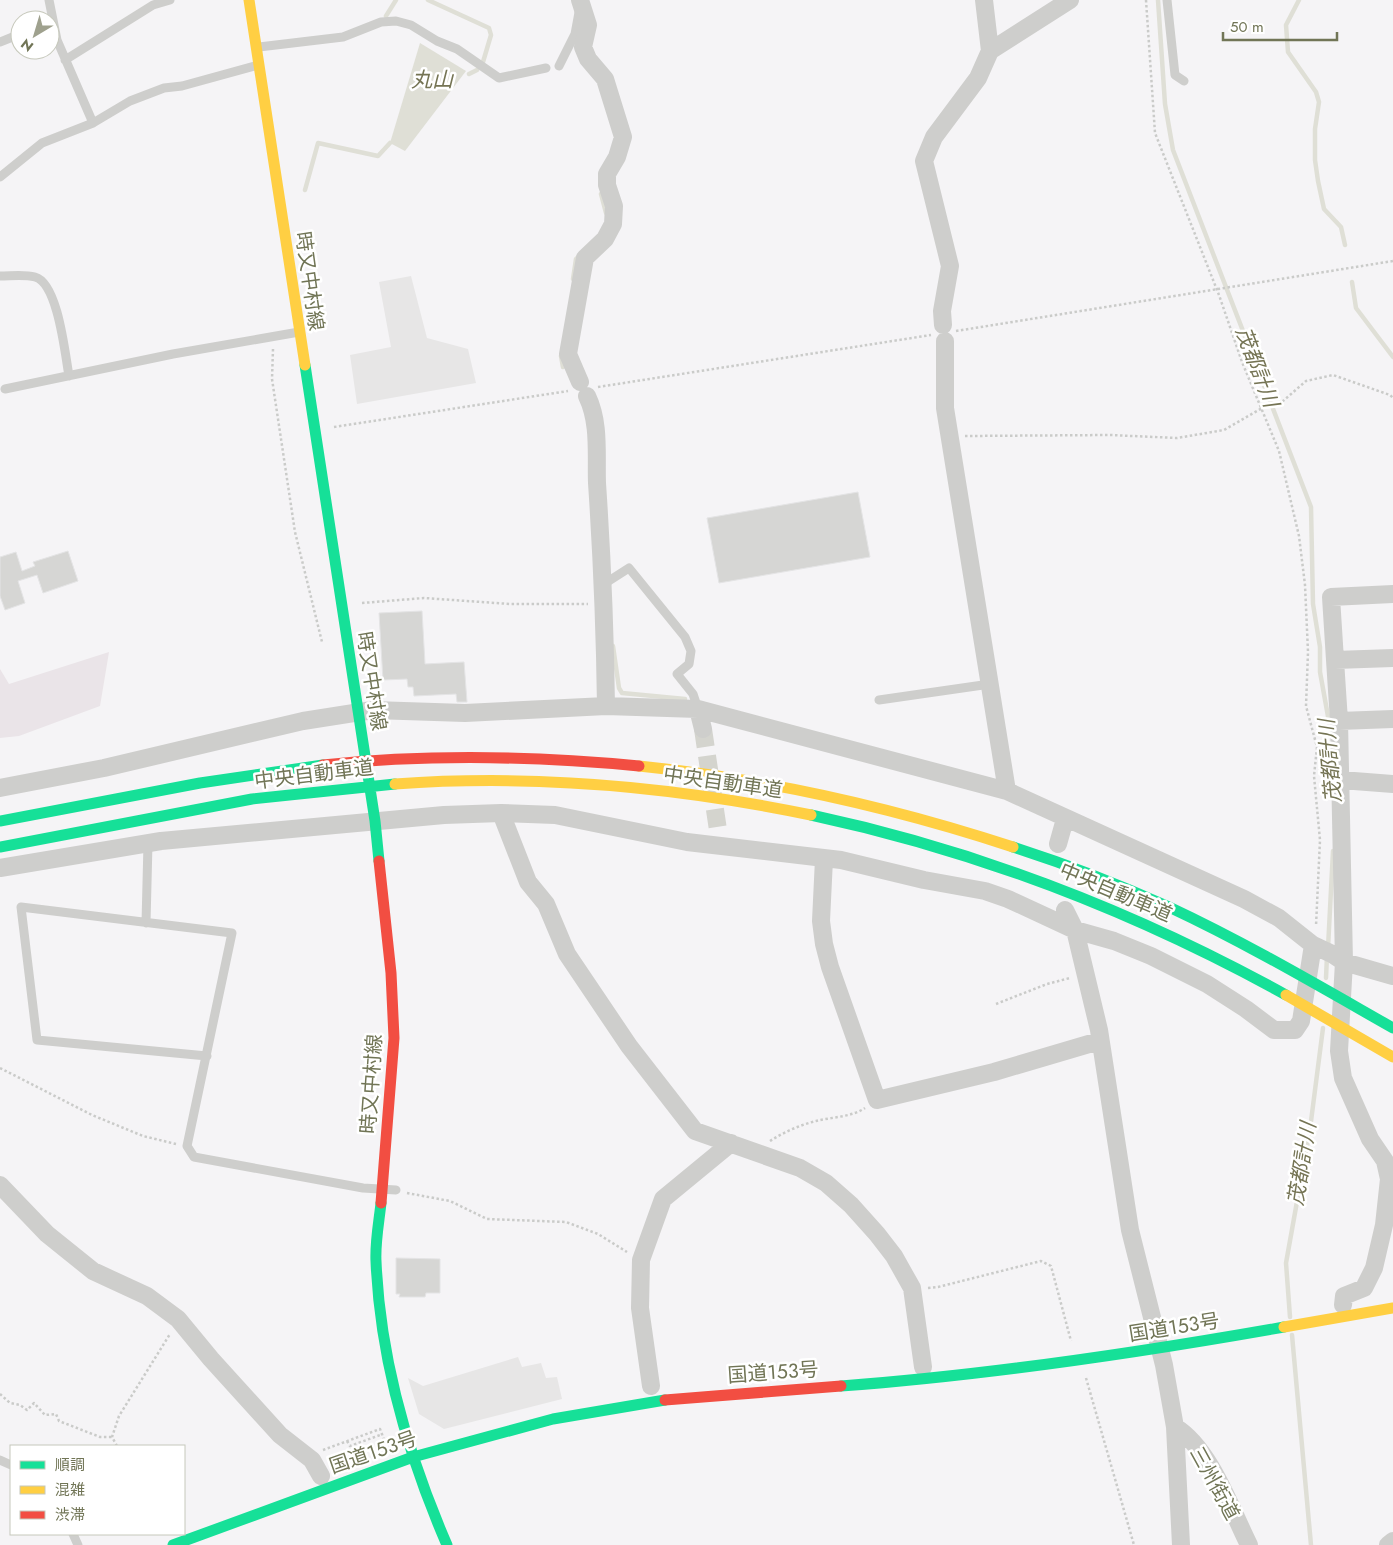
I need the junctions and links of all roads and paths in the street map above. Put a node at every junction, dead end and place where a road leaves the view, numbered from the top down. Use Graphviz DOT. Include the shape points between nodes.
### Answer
graph roads {
  1 [pos="170,0"];
  2 [pos="249,0"];
  3 [pos="984,0"];
  4 [pos="1070,0"];
  5 [pos="1146,0"];
  6 [pos="1167,0"];
  7 [pos="581,2"];
  8 [pos="258,47"];
  9 [pos="60,48"];
  10 [pos="990,50"];
  11 [pos="65,60"];
  12 [pos="260,65"];
  13 [pos="559,66"];
  14 [pos="546,68"];
  15 [pos="1184,80"];
  16 [pos="93,123"];
  17 [pos="0,177"];
  18 [pos="1393,261"];
  19 [pos="0,276"];
  20 [pos="299,332"];
  21 [pos="945,333"];
  22 [pos="273,337"];
  23 [pos="69,376"];
  24 [pos="5,389"];
  25 [pos="583,389"];
  26 [pos="1393,398"];
  27 [pos="1262,408"];
  28 [pos="328,428"];
  29 [pos="951,440"];
  30 [pos="604,584"];
  31 [pos="1393,594"];
  32 [pos="354,604"];
  33 [pos="604,604"];
  34 [pos="322,642"];
  35 [pos="1393,658"];
  36 [pos="1335,660"];
  37 [pos="990,684"];
  38 [pos="879,700"];
  39 [pos="606,706"];
  40 [pos="698,709"];
  41 [pos="358,712"];
  42 [pos="1393,719"];
  43 [pos="1339,721"];
  44 [pos="703,729"];
  45 [pos="1341,780"];
  46 [pos="1393,784"];
  47 [pos="0,788"];
  48 [pos="1007,790"];
  49 [pos="501,813"];
  50 [pos="1064,819"];
  51 [pos="0,821"];
  52 [pos="375,821"];
  53 [pos="148,843"];
  54 [pos="1058,844"];
  55 [pos="0,847"];
  56 [pos="824,858"];
  57 [pos="0,868"];
  58 [pos="1066,910"];
  59 [pos="146,923"];
  60 [pos="1075,930"];
  61 [pos="1327,952"];
  62 [pos="1086,974"];
  63 [pos="1393,976"];
  64 [pos="996,1004"];
  65 [pos="1393,1028"];
  66 [pos="1099,1041"];
  67 [pos="207,1056"];
  68 [pos="1393,1058"];
  69 [pos="0,1068"];
  70 [pos="877,1100"];
  71 [pos="731,1143"];
  72 [pos="187,1146"];
  73 [pos="754,1151"];
  74 [pos="0,1185"];
  75 [pos="382,1189"];
  76 [pos="396,1190"];
  77 [pos="641,1260"];
  78 [pos="912,1288"];
  79 [pos="1343,1305"];
  80 [pos="1393,1308"];
  81 [pos="178,1319"];
  82 [pos="1074,1349"];
  83 [pos="1160,1349"];
  84 [pos="922,1366"];
  85 [pos="1083,1370"];
  86 [pos="651,1386"];
  87 [pos="0,1394"];
  88 [pos="1175,1427"];
  89 [pos="377,1431"];
  90 [pos="388,1432"];
  91 [pos="112,1438"];
  92 [pos="347,1441"];
  93 [pos="116,1445"];
  94 [pos="324,1457"];
  95 [pos="413,1458"];
  96 [pos="321,1476"];
  97 [pos="1393,1541"];
  98 [pos="442,1543"];
  99 [pos="173,1545"];
  100 [pos="1134,1545"];
  101 [pos="1181,1545"];
  102 [pos="1249,1545"];
  103 [pos="1388,1545"];
  1 -- 11 [label="lane" via="153,4"];
  2 -- 8 [label="main road, 時又中村線"];
  3 -- 10 [label="street"];
  4 -- 10 [label="street"];
  5 -- 27 [label="path" via="1156,133"];
  6 -- 15 [label="lane" via="1175,75"];
  7 -- 13 [label="lane" via="576,34"];
  7 -- 25 [label="street" via="588,26 583,47 588,60 605,79 623,137 607,174 614,206 613,224 604,239 585,258 568,354"];
  8 -- 12 [label="main road, 時又中村線"];
  8 -- 14 [label="lane" via="343,37 381,22 396,21 411,25 457,49 498,78"];
  9 -- 11 [label="lane"];
  10 -- 21 [label="street" via="978,78 934,137 924,161 950,266 942,311"];
  11 -- 16 [label="lane"];
  12 -- 16 [label="lane" via="164,88 130,101"];
  12 -- 20 [label="main road, 時又中村線"];
  16 -- 17 [label="lane" via="42,143"];
  18 -- 21 [label="path"];
  19 -- 23 [label="lane" via="35,277 42,281 53,298"];
  20 -- 22 [label="lane"];
  20 -- 41 [label="main road, 時又中村線"];
  21 -- 25 [label="path"];
  21 -- 29 [label="street" via="945,408"];
  22 -- 23 [label="lane"];
  22 -- 34 [label="path" via="272,379 296,532"];
  23 -- 24 [label="lane"];
  25 -- 28 [label="path"];
  25 -- 30 [label="street" via="597,434"];
  26 -- 27 [label="path" via="1333,375 1306,381 1283,401"];
  27 -- 29 [label="path" via="1224,430 1177,438 962,436"];
  27 -- 61 [label="path" via="1279,450 1299,536 1306,585 1306,706 1316,746 1314,776 1320,840 1318,919"];
  29 -- 37 [label="street"];
  30 -- 33 [label="street"];
  30 -- 40 [label="lane" via="629,568 685,637 691,651 689,664 677,674 693,694"];
  31 -- 36 [label="street" via="1331,597"];
  32 -- 33 [label="path" via="424,598 510,604"];
  33 -- 39 [label="street"];
  35 -- 36 [label="street"];
  36 -- 43 [label="street"];
  37 -- 38 [label="lane"];
  37 -- 48 [label="street"];
  39 -- 40 [label="street"];
  39 -- 41 [label="street" via="465,713"];
  40 -- 44 [label="street"];
  40 -- 48 [label="street"];
  41 -- 47 [label="street"];
  41 -- 52 [label="main road, 時又中村線"];
  42 -- 43 [label="street"];
  43 -- 45 [label="street"];
  45 -- 46 [label="street"];
  45 -- 61 [label="street"];
  48 -- 50 [label="street"];
  49 -- 52 [label="street"];
  49 -- 56 [label="street" via="555,815 687,842 719,838"];
  49 -- 71 [label="street" via="528,882 546,904 567,954 629,1046 696,1131"];
  50 -- 54 [label="street"];
  50 -- 61 [label="street" via="1244,899 1279,918"];
  51 -- 65 [label="main road, 中央自動車道" via="298,768 403,759 551,760 722,776 889,808 1052,859 1139,893"];
  52 -- 53 [label="street"];
  52 -- 75 [label="main road, 時又中村線" via="392,973 394,1038"];
  53 -- 57 [label="street"];
  53 -- 59 [label="lane"];
  55 -- 68 [label="main road, 中央自動車道" via="300,792 403,783 484,782 630,788 700,796 792,810 883,830 974,857 1130,916 1215,956"];
  56 -- 60 [label="street" via="985,891"];
  56 -- 70 [label="street" via="821,921 824,944"];
  58 -- 60 [label="street"];
  59 -- 67 [label="lane" via="232,933"];
  59 -- 67 [label="lane" via="21,907 37,1040"];
  60 -- 61 [label="street" via="1114,941 1207,984 1274,1030 1295,1030"];
  60 -- 62 [label="street"];
  61 -- 63 [label="street"];
  61 -- 79 [label="street" via="1343,1078 1370,1139 1385,1161 1389,1179 1384,1225 1374,1268 1364,1288 1344,1296"];
  62 -- 64 [label="path" via="1047,984"];
  62 -- 66 [label="street"];
  66 -- 70 [label="street" via="994,1072"];
  66 -- 83 [label="street" via="1130,1230"];
  67 -- 72 [label="lane"];
  69 -- 72 [label="path" via="92,1116 143,1136"];
  70 -- 73 [label="path" via="859,1112 792,1129"];
  71 -- 73 [label="street"];
  71 -- 77 [label="street" via="663,1200"];
  72 -- 75 [label="lane" via="194,1157"];
  73 -- 78 [label="street" via="800,1168 826,1183 851,1204 894,1256"];
  74 -- 81 [label="street" via="47,1234 93,1271 147,1296"];
  75 -- 76 [label="lane"];
  75 -- 95 [label="main road, 時又中村線" via="376,1259 383,1341"];
  76 -- 77 [label="path" via="450,1201 487,1219 566,1222 598,1234"];
  77 -- 86 [label="street" via="640,1308"];
  78 -- 82 [label="path" via="938,1287 1042,1261 1051,1266"];
  78 -- 84 [label="street"];
  80 -- 83 [label="main road, 国道153号"];
  81 -- 91 [label="path" via="120,1416"];
  81 -- 96 [label="street" via="280,1435 312,1460"];
  83 -- 88 [label="street"];
  83 -- 95 [label="main road, 国道153号" via="924,1380 654,1401 553,1419"];
  85 -- 100 [label="path"];
  87 -- 91 [label="path" via="10,1403 20,1404 27,1410 34,1403 45,1415 56,1414 59,1421 100,1437"];
  88 -- 101 [label="street"];
  88 -- 102 [label="street, 三州街道" via="1185,1433 1209,1465"];
  89 -- 92 [label="path"];
  90 -- 92 [label="path" via="350,1446"];
  91 -- 93 [label="path"];
  92 -- 94 [label="path" via="321,1451"];
  95 -- 98 [label="main road, 時又中村線"];
  95 -- 99 [label="main road, 国道153号"];
  97 -- 103 [label="street"];
}
